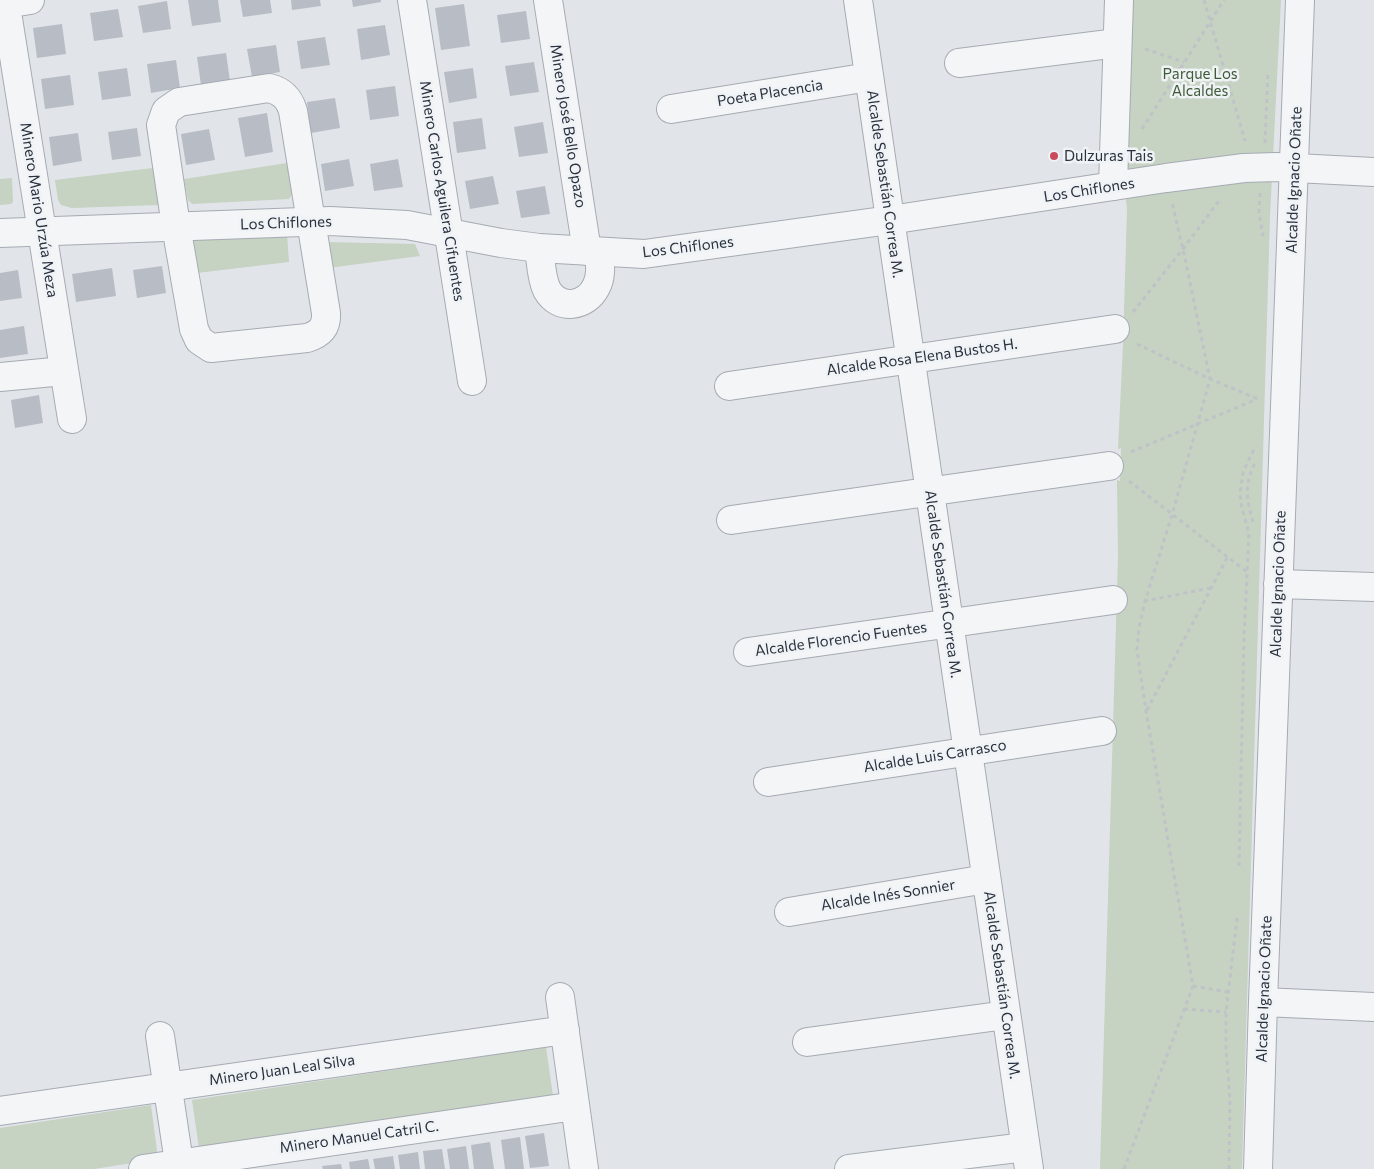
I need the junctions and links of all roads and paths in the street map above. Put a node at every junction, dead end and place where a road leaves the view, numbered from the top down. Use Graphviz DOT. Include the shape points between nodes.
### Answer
graph roads {
  1 [pos="412,0"];
  2 [pos="548,0"];
  3 [pos="858,0"];
  4 [pos="1119,0"];
  5 [pos="1204,0"];
  6 [pos="1224,0"];
  7 [pos="1300,0"];
  8 [pos="10,2"];
  9 [pos="1211,20"];
  10 [pos="1117,43"];
  11 [pos="1184,62"];
  12 [pos="959,63"];
  13 [pos="869,77"];
  14 [pos="671,109"];
  15 [pos="1114,158"];
  16 [pos="1251,160"];
  17 [pos="1294,169"];
  18 [pos="1374,172"];
  19 [pos="1166,178"];
  20 [pos="1113,186"];
  21 [pos="890,220"];
  22 [pos="311,222"];
  23 [pos="176,226"];
  24 [pos="42,231"];
  25 [pos="0,232"];
  26 [pos="449,233"];
  27 [pos="1263,238"];
  28 [pos="539,248"];
  29 [pos="1183,249"];
  30 [pos="593,252"];
  31 [pos="1115,329"];
  32 [pos="910,359"];
  33 [pos="64,371"];
  34 [pos="0,377"];
  35 [pos="1210,379"];
  36 [pos="472,381"];
  37 [pos="729,386"];
  38 [pos="1258,390"];
  39 [pos="1258,399"];
  40 [pos="1257,409"];
  41 [pos="72,419"];
  42 [pos="1198,425"];
  43 [pos="1255,444"];
  44 [pos="1109,466"];
  45 [pos="930,492"];
  46 [pos="1172,515"];
  47 [pos="732,520"];
  48 [pos="1227,558"];
  49 [pos="1247,572"];
  50 [pos="1278,584"];
  51 [pos="1374,587"];
  52 [pos="1211,588"];
  53 [pos="1113,600"];
  54 [pos="1145,601"];
  55 [pos="949,624"];
  56 [pos="748,652"];
  57 [pos="1146,711"];
  58 [pos="1102,731"];
  59 [pos="968,751"];
  60 [pos="768,782"];
  61 [pos="1239,874"];
  62 [pos="986,879"];
  63 [pos="1238,911"];
  64 [pos="789,912"];
  65 [pos="1193,986"];
  66 [pos="1228,992"];
  67 [pos="560,997"];
  68 [pos="1263,1002"];
  69 [pos="1374,1007"];
  70 [pos="1184,1009"];
  71 [pos="1226,1012"];
  72 [pos="1006,1015"];
  73 [pos="565,1030"];
  74 [pos="160,1036"];
  75 [pos="807,1042"];
  76 [pos="168,1087"];
  77 [pos="575,1106"];
  78 [pos="0,1111"];
  79 [pos="1027,1158"];
  80 [pos="180,1166"];
  81 [pos="143,1169"];
  82 [pos="584,1169"];
  83 [pos="849,1169"];
  84 [pos="1124,1169"];
  85 [pos="1229,1169"];
  86 [pos="1258,1169"];
  1 -- 26 [label="street, Minero Carlos Aguilera Cifuentes"];
  2 -- 30 [label="street, Minero José Bello Opazo"];
  3 -- 13 [label="street, Alcalde Sebastián Correa M."];
  4 -- 10 [label="street"];
  5 -- 9 [label="path"];
  6 -- 9 [label="path"];
  7 -- 17 [label="street, Alcalde Ignacio Oñate"];
  8 -- 24 [label="street, Minero Mario Urzúa Meza"];
  9 -- 11 [label="path"];
  9 -- 16 [label="path"];
  10 -- 11 [label="path"];
  10 -- 12 [label="street"];
  10 -- 15 [label="street"];
  11 -- 15 [label="path" via="1147,123"];
  13 -- 14 [label="street, Poeta Placencia"];
  13 -- 21 [label="street, Alcalde Sebastián Correa M."];
  15 -- 20 [label="street"];
  16 -- 17 [label="street, Los Chiflones"];
  16 -- 19 [label="street, Los Chiflones"];
  16 -- 27 [label="path"];
  16 -- 29 [label="path"];
  17 -- 18 [label="street, Los Chiflones"];
  17 -- 50 [label="street, Alcalde Ignacio Oñate"];
  19 -- 20 [label="street, Los Chiflones"];
  19 -- 29 [label="path"];
  20 -- 21 [label="street, Los Chiflones"];
  21 -- 30 [label="street, Los Chiflones" via="644,254"];
  21 -- 32 [label="street, Alcalde Sebastián Correa M."];
  22 -- 23 [label="street, Los Chiflones"];
  22 -- 23 [label="street" via="327,318 322,330 307,338 220,348 203,344 196,335"];
  22 -- 23 [label="street" via="291,104 282,93 269,88 179,102 166,111 161,132"];
  22 -- 26 [label="street, Los Chiflones" via="382,222"];
  23 -- 24 [label="street, Los Chiflones"];
  24 -- 25 [label="street, Los Chiflones"];
  24 -- 33 [label="street, Minero Mario Urzúa Meza"];
  26 -- 28 [label="street, Los Chiflones"];
  26 -- 36 [label="street, Minero Carlos Aguilera Cifuentes"];
  28 -- 30 [label="street, Los Chiflones"];
  28 -- 30 [label="street" via="547,289 557,300 570,304 586,300 597,286 600,270"];
  29 -- 31 [label="path" via="1128,318"];
  29 -- 35 [label="path"];
  31 -- 32 [label="street, Alcalde Rosa Elena Bustos H."];
  31 -- 35 [label="path" via="1130,341"];
  32 -- 37 [label="street, Alcalde Rosa Elena Bustos H."];
  32 -- 45 [label="street, Alcalde Sebastián Correa M."];
  33 -- 34 [label="street"];
  33 -- 41 [label="street, Minero Mario Urzúa Meza"];
  35 -- 39 [label="path"];
  35 -- 42 [label="path"];
  38 -- 39 [label="path"];
  39 -- 40 [label="path"];
  39 -- 42 [label="path"];
  42 -- 44 [label="path" via="1126,454"];
  42 -- 46 [label="path"];
  43 -- 49 [label="path" via="1241,481 1241,504 1249,533"];
  44 -- 45 [label="street"];
  44 -- 46 [label="path"];
  45 -- 47 [label="street"];
  45 -- 55 [label="street, Alcalde Sebastián Correa M."];
  46 -- 48 [label="path"];
  46 -- 54 [label="path"];
  48 -- 49 [label="path"];
  48 -- 52 [label="path"];
  49 -- 61 [label="path"];
  50 -- 51 [label="street"];
  50 -- 68 [label="street, Alcalde Ignacio Oñate"];
  52 -- 54 [label="path"];
  52 -- 57 [label="path"];
  53 -- 54 [label="path"];
  53 -- 55 [label="street, Alcalde Florencio Fuentes"];
  54 -- 57 [label="path" via="1137,650"];
  55 -- 56 [label="street, Alcalde Florencio Fuentes"];
  55 -- 59 [label="street, Alcalde Sebastián Correa M."];
  57 -- 65 [label="path"];
  58 -- 59 [label="street, Alcalde Luis Carrasco"];
  59 -- 60 [label="street, Alcalde Luis Carrasco"];
  59 -- 62 [label="street, Alcalde Sebastián Correa M."];
  62 -- 64 [label="street, Alcalde Inés Sonnier"];
  62 -- 72 [label="street, Alcalde Sebastián Correa M."];
  63 -- 66 [label="path"];
  65 -- 66 [label="path"];
  65 -- 70 [label="path"];
  66 -- 71 [label="path"];
  67 -- 73 [label="street"];
  68 -- 69 [label="street"];
  68 -- 86 [label="street, Alcalde Ignacio Oñate"];
  70 -- 71 [label="path"];
  70 -- 84 [label="path"];
  71 -- 85 [label="path"];
  72 -- 75 [label="street"];
  72 -- 79 [label="street, Alcalde Sebastián Correa M."];
  73 -- 76 [label="street, Minero Juan Leal Silva"];
  73 -- 77 [label="street"];
  74 -- 76 [label="street"];
  76 -- 78 [label="street, Minero Juan Leal Silva"];
  76 -- 80 [label="street"];
  77 -- 80 [label="street, Minero Manuel Catril C."];
  77 -- 82 [label="street"];
  79 -- 83 [label="street"];
  80 -- 81 [label="street, Minero Manuel Catril C."];
}
